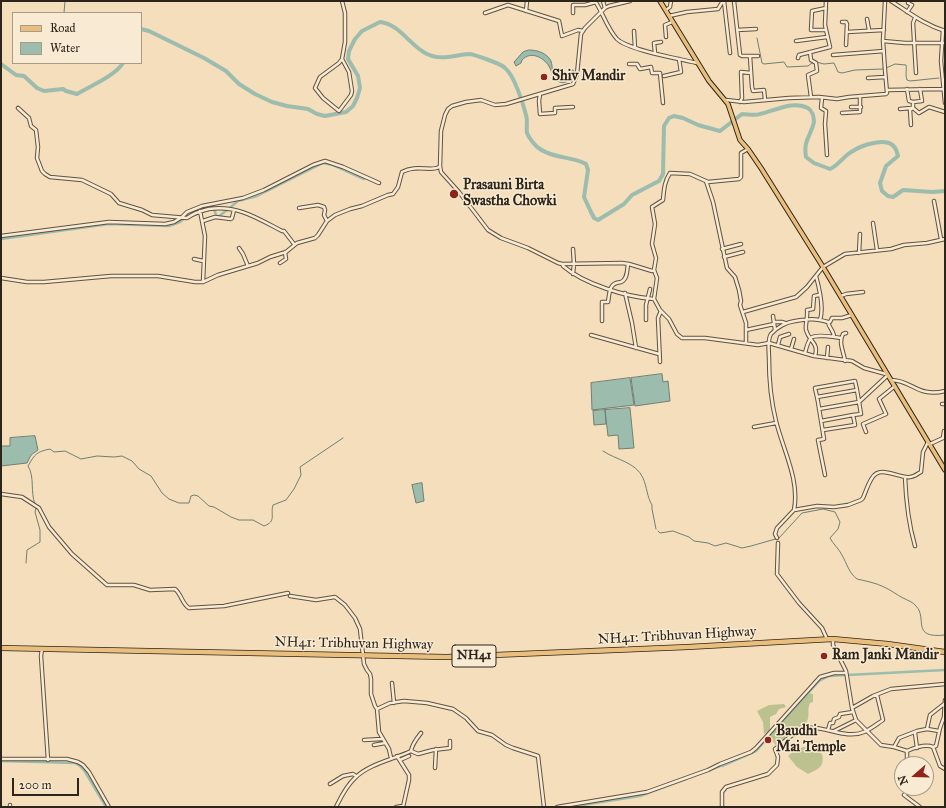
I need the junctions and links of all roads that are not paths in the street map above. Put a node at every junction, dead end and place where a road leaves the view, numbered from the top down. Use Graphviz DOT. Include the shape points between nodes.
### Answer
graph roads {
  1 [pos="342,1"];
  2 [pos="527,1"];
  3 [pos="603,1"];
  4 [pos="630,1"];
  5 [pos="660,1"];
  6 [pos="671,1"];
  7 [pos="724,1"];
  8 [pos="734,1"];
  9 [pos="826,1"];
  10 [pos="885,1"];
  11 [pos="891,1"];
  12 [pos="909,1"];
  13 [pos="596,2"];
  14 [pos="619,2"];
  15 [pos="605,8"];
  16 [pos="826,8"];
  17 [pos="526,11"];
  18 [pos="602,11"];
  19 [pos="665,11"];
  20 [pos="907,12"];
  21 [pos="485,13"];
  22 [pos="573,13"];
  23 [pos="668,16"];
  24 [pos="915,18"];
  25 [pos="868,19"];
  26 [pos="672,22"];
  27 [pos="842,22"];
  28 [pos="756,29"];
  29 [pos="737,30"];
  30 [pos="826,30"];
  31 [pos="869,30"];
  32 [pos="884,30"];
  33 [pos="944,30"];
  34 [pos="584,31"];
  35 [pos="634,32"];
  36 [pos="847,32"];
  37 [pos="666,37"];
  38 [pos="827,37"];
  39 [pos="796,41"];
  40 [pos="660,42"];
  41 [pos="883,42"];
  42 [pos="915,43"];
  43 [pos="943,43"];
  44 [pos="846,45"];
  45 [pos="635,48"];
  46 [pos="884,50"];
  47 [pos="810,52"];
  48 [pos="655,53"];
  49 [pos="730,53"];
  50 [pos="750,56"];
  51 [pos="758,56"];
  52 [pos="833,56"];
  53 [pos="798,58"];
  54 [pos="342,59"];
  55 [pos="679,59"];
  56 [pos="698,63"];
  57 [pos="629,64"];
  58 [pos="751,73"];
  59 [pos="916,73"];
  60 [pos="664,76"];
  61 [pos="885,77"];
  62 [pos="868,78"];
  63 [pos="944,81"];
  64 [pos="907,89"];
  65 [pos="920,89"];
  66 [pos="943,89"];
  67 [pos="887,90"];
  68 [pos="540,94"];
  69 [pos="860,96"];
  70 [pos="811,97"];
  71 [pos="822,98"];
  72 [pos="725,100"];
  73 [pos="765,100"];
  74 [pos="740,102"];
  75 [pos="913,102"];
  76 [pos="663,103"];
  77 [pos="945,103"];
  78 [pos="573,107"];
  79 [pos="861,107"];
  80 [pos="18,108"];
  81 [pos="851,108"];
  82 [pos="912,108"];
  83 [pos="900,109"];
  84 [pos="945,112"];
  85 [pos="842,113"];
  86 [pos="911,125"];
  87 [pos="748,149"];
  88 [pos="827,155"];
  89 [pos="440,166"];
  90 [pos="706,181"];
  91 [pos="379,184"];
  92 [pos="934,201"];
  93 [pos="299,208"];
  94 [pos="234,210"];
  95 [pos="200,211"];
  96 [pos="182,217"];
  97 [pos="203,221"];
  98 [pos="327,221"];
  99 [pos="873,223"];
  100 [pos="860,234"];
  101 [pos="1,236"];
  102 [pos="941,239"];
  103 [pos="945,239"];
  104 [pos="294,244"];
  105 [pos="741,244"];
  106 [pos="238,248"];
  107 [pos="573,249"];
  108 [pos="722,249"];
  109 [pos="877,250"];
  110 [pos="285,252"];
  111 [pos="743,252"];
  112 [pos="860,253"];
  113 [pos="724,257"];
  114 [pos="194,260"];
  115 [pos="203,261"];
  116 [pos="280,263"];
  117 [pos="562,264"];
  118 [pos="574,264"];
  119 [pos="628,264"];
  120 [pos="248,266"];
  121 [pos="823,267"];
  122 [pos="654,270"];
  123 [pos="573,274"];
  124 [pos="816,276"];
  125 [pos="1,278"];
  126 [pos="203,282"];
  127 [pos="611,289"];
  128 [pos="650,289"];
  129 [pos="863,292"];
  130 [pos="625,293"];
  131 [pos="819,295"];
  132 [pos="841,296"];
  133 [pos="647,298"];
  134 [pos="654,299"];
  135 [pos="661,312"];
  136 [pos="743,312"];
  137 [pos="852,315"];
  138 [pos="773,316"];
  139 [pos="807,319"];
  140 [pos="646,320"];
  141 [pos="820,320"];
  142 [pos="602,321"];
  143 [pos="828,322"];
  144 [pos="774,323"];
  145 [pos="786,324"];
  146 [pos="746,330"];
  147 [pos="775,330"];
  148 [pos="846,333"];
  149 [pos="790,334"];
  150 [pos="591,336"];
  151 [pos="834,337"];
  152 [pos="810,338"];
  153 [pos="841,338"];
  154 [pos="794,339"];
  155 [pos="746,343"];
  156 [pos="769,343"];
  157 [pos="778,345"];
  158 [pos="828,347"];
  159 [pos="636,348"];
  160 [pos="791,349"];
  161 [pos="805,353"];
  162 [pos="660,354"];
  163 [pos="815,356"];
  164 [pos="827,358"];
  165 [pos="845,361"];
  166 [pos="660,362"];
  167 [pos="888,375"];
  168 [pos="891,380"];
  169 [pos="895,386"];
  170 [pos="857,390"];
  171 [pos="945,391"];
  172 [pos="817,397"];
  173 [pos="859,402"];
  174 [pos="819,409"];
  175 [pos="853,415"];
  176 [pos="821,420"];
  177 [pos="776,423"];
  178 [pos="754,427"];
  179 [pos="823,430"];
  180 [pos="945,431"];
  181 [pos="866,432"];
  182 [pos="929,443"];
  183 [pos="945,470"];
  184 [pos="825,475"];
  185 [pos="905,477"];
  186 [pos="1,494"];
  187 [pos="794,510"];
  188 [pos="777,538"];
  189 [pos="778,543"];
  190 [pos="915,546"];
  191 [pos="827,639"];
  192 [pos="833,639"];
  193 [pos="1,648"];
  194 [pos="42,649"];
  195 [pos="945,652"];
  196 [pos="363,655"];
  197 [pos="846,673"];
  198 [pos="392,683"];
  199 [pos="945,684"];
  200 [pos="877,695"];
  201 [pos="945,700"];
  202 [pos="394,702"];
  203 [pos="944,704"];
  204 [pos="852,708"];
  205 [pos="377,709"];
  206 [pos="945,710"];
  207 [pos="853,712"];
  208 [pos="856,720"];
  209 [pos="927,729"];
  210 [pos="828,730"];
  211 [pos="834,731"];
  212 [pos="866,731"];
  213 [pos="939,731"];
  214 [pos="421,733"];
  215 [pos="915,733"];
  216 [pos="382,738"];
  217 [pos="364,740"];
  218 [pos="450,741"];
  219 [pos="385,743"];
  220 [pos="374,745"];
  221 [pos="894,746"];
  222 [pos="933,747"];
  223 [pos="917,748"];
  224 [pos="436,749"];
  225 [pos="412,751"];
  226 [pos="907,751"];
  227 [pos="397,756"];
  228 [pos="409,756"];
  229 [pos="907,756"];
  230 [pos="391,758"];
  231 [pos="1,759"];
  232 [pos="48,760"];
  233 [pos="400,760"];
  234 [pos="435,768"];
  235 [pos="945,769"];
  236 [pos="356,776"];
  237 [pos="330,784"];
  238 [pos="905,796"];
  239 [pos="109,807"];
  240 [pos="336,807"];
  241 [pos="396,807"];
  242 [pos="403,807"];
  243 [pos="544,807"];
  244 [pos="558,807"];
  245 [pos="722,807"];
  246 [pos="920,807"];
  1 -- 54 [label="street" via="346,42"];
  2 -- 17 [label="street"];
  3 -- 15 [label="street"];
  4 -- 14 [label="street"];
  5 -- 19 [label="main road"];
  6 -- 19 [label="street"];
  7 -- 23 [label="street" via="718,10"];
  7 -- 49 [label="street"];
  8 -- 29 [label="street"];
  9 -- 16 [label="street"];
  10 -- 32 [label="street"];
  11 -- 20 [label="street"];
  12 -- 20 [label="street" via="912,5"];
  13 -- 18 [label="street"];
  13 -- 22 [label="street" via="573,5"];
  14 -- 15 [label="street"];
  15 -- 18 [label="street"];
  16 -- 30 [label="street"];
  16 -- 30 [label="street" via="812,11 811,30"];
  17 -- 21 [label="street" via="508,5"];
  17 -- 34 [label="street" via="559,21 562,36 578,30"];
  18 -- 34 [label="street"];
  18 -- 45 [label="street" via="618,40"];
  19 -- 23 [label="main road"];
  20 -- 24 [label="street"];
  23 -- 26 [label="main road"];
  24 -- 33 [label="street"];
  24 -- 42 [label="street"];
  25 -- 31 [label="street"];
  26 -- 37 [label="street" via="665,25"];
  26 -- 56 [label="main road"];
  27 -- 36 [label="street" via="847,23"];
  28 -- 29 [label="street"];
  29 -- 50 [label="street" via="740,55"];
  30 -- 38 [label="street"];
  31 -- 32 [label="street"];
  31 -- 36 [label="street"];
  32 -- 41 [label="street"];
  33 -- 43 [label="street"];
  34 -- 68 [label="street" via="581,34 575,80 570,85"];
  35 -- 45 [label="street"];
  36 -- 44 [label="street"];
  38 -- 39 [label="street"];
  38 -- 47 [label="street" via="829,48"];
  40 -- 48 [label="street" via="654,42"];
  41 -- 42 [label="street"];
  41 -- 46 [label="street"];
  42 -- 43 [label="street"];
  42 -- 59 [label="street"];
  43 -- 63 [label="street" via="941,61"];
  45 -- 48 [label="street"];
  46 -- 52 [label="street"];
  46 -- 61 [label="street"];
  47 -- 53 [label="street" via="799,55"];
  47 -- 70 [label="street" via="817,71 808,75"];
  48 -- 55 [label="street"];
  50 -- 51 [label="street"];
  50 -- 58 [label="street"];
  54 -- 54 [label="street" via="349,72 352,91 339,112 315,88 320,77"];
  55 -- 56 [label="street"];
  55 -- 60 [label="street" via="681,72"];
  56 -- 72 [label="main road"];
  57 -- 76 [label="street" via="637,64 640,69 651,67 652,73 660,73"];
  58 -- 73 [label="street" via="753,90 764,90"];
  58 -- 74 [label="street" via="740,72"];
  61 -- 62 [label="street"];
  61 -- 67 [label="street"];
  63 -- 66 [label="street"];
  64 -- 65 [label="street"];
  64 -- 67 [label="street"];
  64 -- 75 [label="street" via="909,100"];
  65 -- 66 [label="street"];
  65 -- 75 [label="street" via="922,101"];
  66 -- 77 [label="street"];
  67 -- 69 [label="street" via="885,94"];
  68 -- 78 [label="street" via="540,114 555,113 555,108"];
  68 -- 89 [label="street" via="506,104 495,105 481,100 452,106 445,115 441,131"];
  69 -- 71 [label="street"];
  69 -- 79 [label="street"];
  70 -- 71 [label="street"];
  70 -- 73 [label="street"];
  71 -- 88 [label="street" via="822,108 826,111"];
  72 -- 74 [label="street"];
  72 -- 87 [label="main road" via="740,140"];
  73 -- 74 [label="street"];
  75 -- 82 [label="street"];
  79 -- 81 [label="street"];
  79 -- 85 [label="street" via="859,112"];
  80 -- 96 [label="street" via="37,132 37,158 45,174 50,177 82,180 110,194 119,203 152,215"];
  82 -- 83 [label="street"];
  82 -- 84 [label="street" via="919,113 929,107"];
  82 -- 86 [label="street"];
  87 -- 90 [label="street" via="741,154 739,179"];
  87 -- 121 [label="main road"];
  89 -- 98 [label="street" via="434,169 419,167 406,170 402,172 393,194 341,212"];
  89 -- 117 [label="street" via="443,176 459,192 488,230"];
  90 -- 108 [label="street" via="716,214"];
  90 -- 122 [label="street" via="690,174 673,173 668,176 662,200 652,208 652,244 656,258"];
  91 -- 96 [label="street" via="325,161 264,190 243,198 202,206"];
  92 -- 102 [label="street"];
  93 -- 98 [label="street" via="318,205 324,207"];
  94 -- 95 [label="street" via="224,208"];
  94 -- 97 [label="street" via="231,220 215,217"];
  94 -- 104 [label="street" via="251,214 284,231"];
  95 -- 96 [label="street" via="187,218"];
  95 -- 97 [label="street"];
  96 -- 101 [label="street" via="165,224 109,222"];
  97 -- 115 [label="street"];
  98 -- 104 [label="street" via="318,235"];
  99 -- 109 [label="street"];
  100 -- 112 [label="street"];
  102 -- 103 [label="street"];
  102 -- 109 [label="street"];
  104 -- 110 [label="street"];
  105 -- 108 [label="street"];
  106 -- 120 [label="street" via="244,254"];
  107 -- 118 [label="street"];
  108 -- 113 [label="street"];
  109 -- 112 [label="street"];
  110 -- 116 [label="street" via="286,259"];
  110 -- 120 [label="street"];
  111 -- 113 [label="street"];
  112 -- 121 [label="street" via="845,254"];
  113 -- 136 [label="street" via="727,268 735,277"];
  114 -- 115 [label="street"];
  115 -- 126 [label="street"];
  117 -- 118 [label="street"];
  117 -- 123 [label="street"];
  118 -- 119 [label="street"];
  118 -- 123 [label="street"];
  119 -- 122 [label="street"];
  119 -- 127 [label="street" via="625,279 617,282"];
  120 -- 126 [label="street"];
  121 -- 124 [label="street"];
  121 -- 132 [label="main road"];
  122 -- 134 [label="street" via="657,278"];
  123 -- 127 [label="street" via="600,287"];
  124 -- 131 [label="street"];
  124 -- 136 [label="street" via="796,297"];
  125 -- 126 [label="street" via="44,282 111,276 158,276"];
  127 -- 130 [label="street"];
  127 -- 142 [label="street" via="608,302 602,302"];
  128 -- 133 [label="street"];
  129 -- 132 [label="street"];
  130 -- 133 [label="street"];
  130 -- 159 [label="street"];
  131 -- 139 [label="street" via="814,296 813,309 808,310"];
  131 -- 141 [label="street" via="822,316"];
  132 -- 137 [label="main road"];
  133 -- 134 [label="street"];
  133 -- 140 [label="street"];
  134 -- 135 [label="street"];
  135 -- 155 [label="street" via="682,338"];
  135 -- 162 [label="street" via="658,318"];
  136 -- 146 [label="street"];
  137 -- 143 [label="street" via="832,318"];
  137 -- 167 [label="main road"];
  138 -- 144 [label="street"];
  139 -- 141 [label="street"];
  139 -- 145 [label="street"];
  139 -- 152 [label="street" via="806,329"];
  141 -- 143 [label="street"];
  143 -- 151 [label="street"];
  144 -- 145 [label="street"];
  144 -- 146 [label="street"];
  144 -- 147 [label="street"];
  145 -- 147 [label="street"];
  146 -- 155 [label="street"];
  147 -- 156 [label="street"];
  148 -- 153 [label="street" via="842,334"];
  149 -- 157 [label="street" via="780,337"];
  150 -- 159 [label="street"];
  151 -- 152 [label="street" via="817,335"];
  151 -- 153 [label="street"];
  152 -- 161 [label="street"];
  152 -- 163 [label="street" via="815,342"];
  153 -- 165 [label="street"];
  154 -- 160 [label="street"];
  155 -- 156 [label="street"];
  156 -- 157 [label="street"];
  156 -- 177 [label="street" via="771,394"];
  157 -- 160 [label="street"];
  158 -- 164 [label="street"];
  159 -- 162 [label="street"];
  160 -- 161 [label="street"];
  161 -- 163 [label="street"];
  162 -- 166 [label="street"];
  163 -- 164 [label="street"];
  164 -- 165 [label="street"];
  165 -- 167 [label="street" via="855,362 864,368"];
  167 -- 168 [label="main road"];
  167 -- 173 [label="street"];
  168 -- 169 [label="main road"];
  168 -- 171 [label="street" via="923,392"];
  169 -- 181 [label="street" via="879,399 886,414 862,424"];
  169 -- 182 [label="main road"];
  170 -- 172 [label="street"];
  170 -- 172 [label="street" via="855,381 815,388"];
  170 -- 173 [label="street"];
  172 -- 174 [label="street"];
  173 -- 174 [label="street"];
  173 -- 175 [label="street" via="861,414"];
  174 -- 176 [label="street"];
  175 -- 176 [label="street"];
  175 -- 179 [label="street" via="855,425"];
  176 -- 179 [label="street"];
  177 -- 178 [label="street"];
  177 -- 187 [label="street" via="794,483"];
  179 -- 184 [label="street" via="824,440 818,440"];
  180 -- 182 [label="street" via="943,438"];
  182 -- 183 [label="main road"];
  182 -- 185 [label="street" via="923,452 921,472 915,476"];
  185 -- 187 [label="street" via="892,473 876,473 861,500 844,506 817,506"];
  185 -- 190 [label="street" via="909,526"];
  186 -- 196 [label="street" via="22,497 39,508 49,527 72,554 107,585 134,585 150,590 175,589 189,608 224,606 289,594 309,600 335,597 355,618 360,629"];
  187 -- 188 [label="street" via="776,528"];
  189 -- 191 [label="street" via="777,574 822,628"];
  191 -- 192 [label="highway, NH41: Tribhuvan Highway / NH41"];
  191 -- 196 [label="highway, NH41: Tribhuvan Highway / NH41" via="446,657"];
  192 -- 195 [label="highway, NH41: Tribhuvan Highway / NH41"];
  192 -- 197 [label="street" via="833,645"];
  193 -- 194 [label="highway, NH41: Tribhuvan Highway / NH41"];
  194 -- 196 [label="highway, NH41: Tribhuvan Highway / NH41"];
  194 -- 232 [label="street"];
  196 -- 205 [label="street" via="366,670 370,674 371,694"];
  197 -- 204 [label="street"];
  197 -- 244 [label="street" via="820,677 751,752 647,792"];
  198 -- 202 [label="street"];
  199 -- 200 [label="street" via="891,689"];
  200 -- 204 [label="street"];
  200 -- 212 [label="street" via="883,720"];
  201 -- 203 [label="street"];
  202 -- 205 [label="street"];
  202 -- 243 [label="street" via="411,701 453,709 478,731 492,735 506,746 538,756"];
  203 -- 206 [label="street"];
  203 -- 209 [label="street" via="930,715"];
  204 -- 207 [label="street"];
  205 -- 216 [label="street"];
  206 -- 213 [label="street"];
  207 -- 208 [label="street"];
  207 -- 210 [label="street" via="840,714 834,719 834,723 830,723"];
  208 -- 211 [label="street"];
  208 -- 212 [label="street"];
  209 -- 213 [label="street"];
  209 -- 215 [label="street"];
  210 -- 211 [label="street"];
  210 -- 245 [label="street" via="806,728 797,731 775,749 777,765 768,774 726,787 722,792"];
  211 -- 212 [label="street" via="852,734"];
  212 -- 221 [label="street" via="881,745"];
  213 -- 222 [label="street" via="936,746"];
  214 -- 225 [label="street"];
  215 -- 221 [label="street" via="900,738"];
  215 -- 223 [label="street"];
  216 -- 217 [label="street"];
  216 -- 219 [label="street"];
  218 -- 224 [label="street" via="450,748"];
  219 -- 220 [label="street"];
  219 -- 230 [label="street"];
  221 -- 226 [label="street"];
  222 -- 223 [label="street" via="929,745"];
  222 -- 235 [label="street" via="940,766"];
  223 -- 226 [label="street"];
  224 -- 225 [label="street" via="418,754"];
  224 -- 234 [label="street"];
  225 -- 227 [label="street"];
  226 -- 229 [label="street"];
  227 -- 230 [label="street"];
  227 -- 233 [label="street"];
  228 -- 233 [label="street"];
  230 -- 236 [label="street"];
  231 -- 232 [label="street"];
  232 -- 239 [label="street" via="72,759 83,765"];
  233 -- 242 [label="street" via="409,775"];
  236 -- 237 [label="street" via="343,776"];
  236 -- 240 [label="street"];
  238 -- 246 [label="street"];
  241 -- 242 [label="street"];
}
